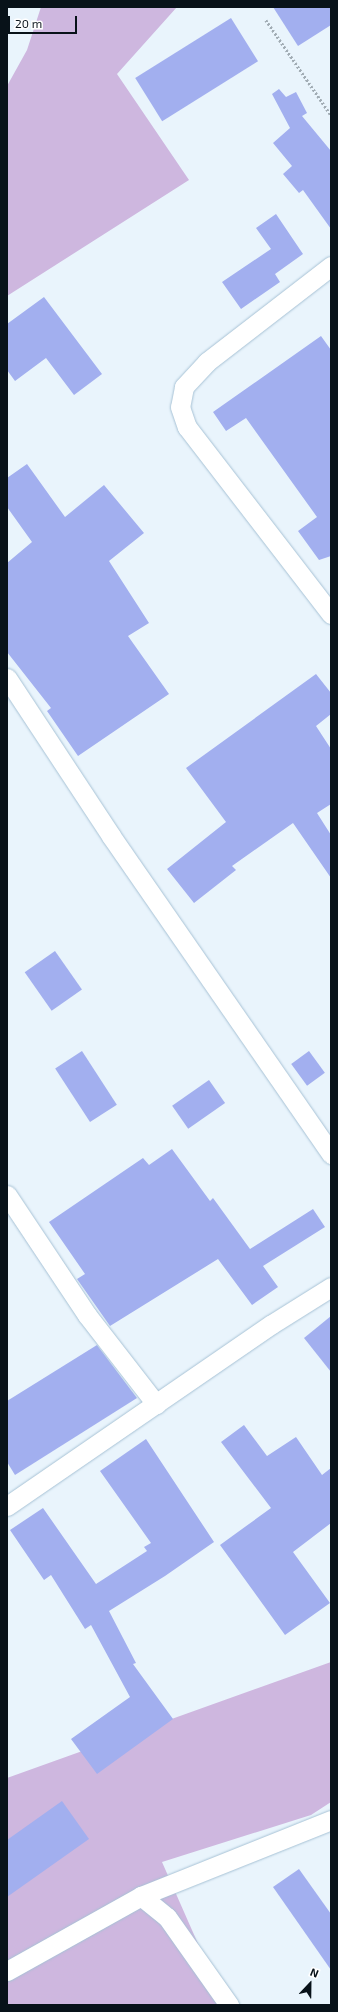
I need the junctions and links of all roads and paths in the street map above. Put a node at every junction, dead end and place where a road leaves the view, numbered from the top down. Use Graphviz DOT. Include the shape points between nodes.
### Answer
graph roads {
  1 [pos="266,20"];
  2 [pos="331,115"];
  3 [pos="331,266"];
  4 [pos="331,614"];
  5 [pos="7,678"];
  6 [pos="331,1154"];
  7 [pos="7,1195"];
  8 [pos="331,1286"];
  9 [pos="156,1404"];
  10 [pos="7,1506"];
  11 [pos="331,1820"];
  12 [pos="167,1886"];
  13 [pos="141,1896"];
  14 [pos="167,1917"];
  15 [pos="7,1970"];
  16 [pos="229,2005"];
  1 -- 2 [label="path"];
  3 -- 4 [label="street" via="207,362 184,387 180,407 187,427"];
  5 -- 6 [label="street" via="111,836"];
  7 -- 9 [label="street" via="87,1315"];
  8 -- 9 [label="street"];
  9 -- 10 [label="street"];
  11 -- 12 [label="street"];
  12 -- 13 [label="street"];
  12 -- 14 [label="street"];
  13 -- 14 [label="street"];
  13 -- 15 [label="street"];
  14 -- 16 [label="street"];
}
